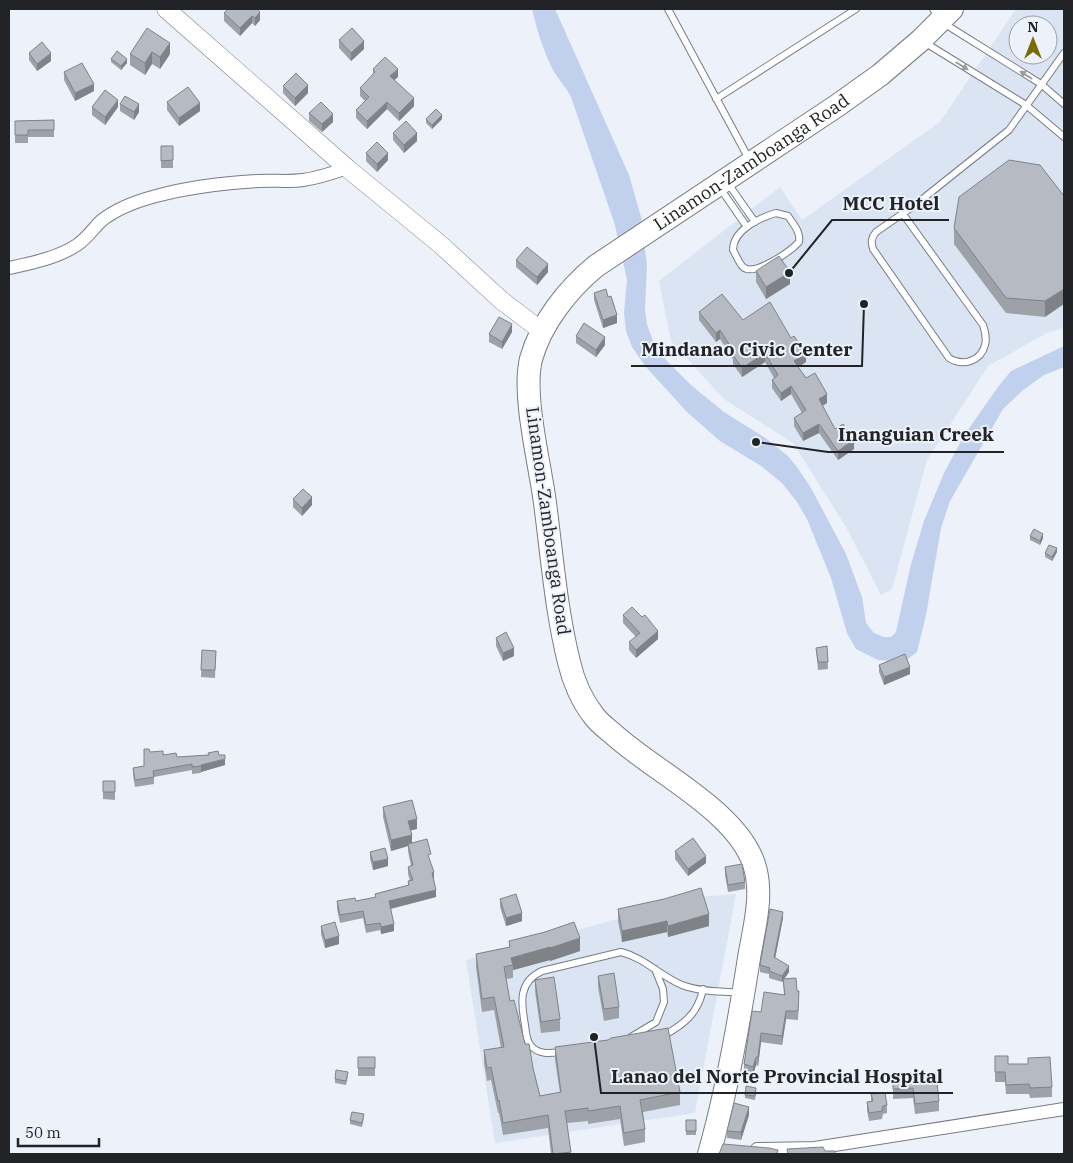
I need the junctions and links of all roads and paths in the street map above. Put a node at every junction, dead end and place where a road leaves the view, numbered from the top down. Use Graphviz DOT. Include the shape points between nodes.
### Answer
graph roads {
  1 [pos="166,9"];
  2 [pos="668,9"];
  3 [pos="856,9"];
  4 [pos="941,13"];
  5 [pos="921,40"];
  6 [pos="1064,53"];
  7 [pos="1041,84"];
  8 [pos="716,99"];
  9 [pos="1064,104"];
  10 [pos="1026,105"];
  11 [pos="1064,137"];
  12 [pos="751,162"];
  13 [pos="347,168"];
  14 [pos="722,183"];
  15 [pos="903,214"];
  16 [pos="755,222"];
  17 [pos="747,227"];
  18 [pos="9,268"];
  19 [pos="543,332"];
  20 [pos="654,969"];
  21 [pos="703,989"];
  22 [pos="744,993"];
  23 [pos="656,1038"];
  24 [pos="642,1040"];
  25 [pos="568,1050"];
  26 [pos="1064,1109"];
  27 [pos="714,1148"];
  28 [pos="740,1148"];
  1 -- 13 [label="street"];
  2 -- 8 [label="lane"];
  3 -- 8 [label="lane"];
  4 -- 5 [label="highway, Linamon-Zamboanga Road"];
  7 -- 4 [label="lane, one-way"];
  5 -- 10 [label="lane, one-way"];
  5 -- 12 [label="highway, Linamon-Zamboanga Road" via="880,75"];
  6 -- 7 [label="lane"];
  7 -- 9 [label="lane"];
  7 -- 10 [label="lane"];
  8 -- 12 [label="lane"];
  10 -- 11 [label="lane"];
  10 -- 15 [label="lane" via="1009,130"];
  12 -- 14 [label="highway, Linamon-Zamboanga Road"];
  13 -- 18 [label="street" via="302,180 213,185 134,203 102,221 78,245 43,260"];
  13 -- 19 [label="street"];
  14 -- 16 [label="lane"];
  14 -- 17 [label="lane"];
  14 -- 19 [label="highway, Linamon-Zamboanga Road" via="596,266 569,292"];
  15 -- 15 [label="lane" via="872,236 873,249 950,358 967,363 983,351 986,343 983,325"];
  16 -- 17 [label="lane"];
  16 -- 17 [label="lane" via="776,213 788,216 798,230 798,242 761,268 746,269 733,245"];
  19 -- 22 [label="highway, Linamon-Zamboanga Road" via="531,359 529,386 569,663 580,693 594,717 624,745 712,808 741,839 754,863 758,906"];
  20 -- 21 [label="lane" via="683,985"];
  20 -- 24 [label="lane" via="663,988 664,1002 659,1016 656,1022 626,1043"];
  20 -- 25 [label="lane" via="633,955 621,952 534,975 522,995 528,1042 545,1053"];
  21 -- 22 [label="lane"];
  21 -- 23 [label="lane" via="691,1017"];
  22 -- 27 [label="highway, Linamon-Zamboanga Road"];
  26 -- 28 [label="street" via="815,1148"];
}
